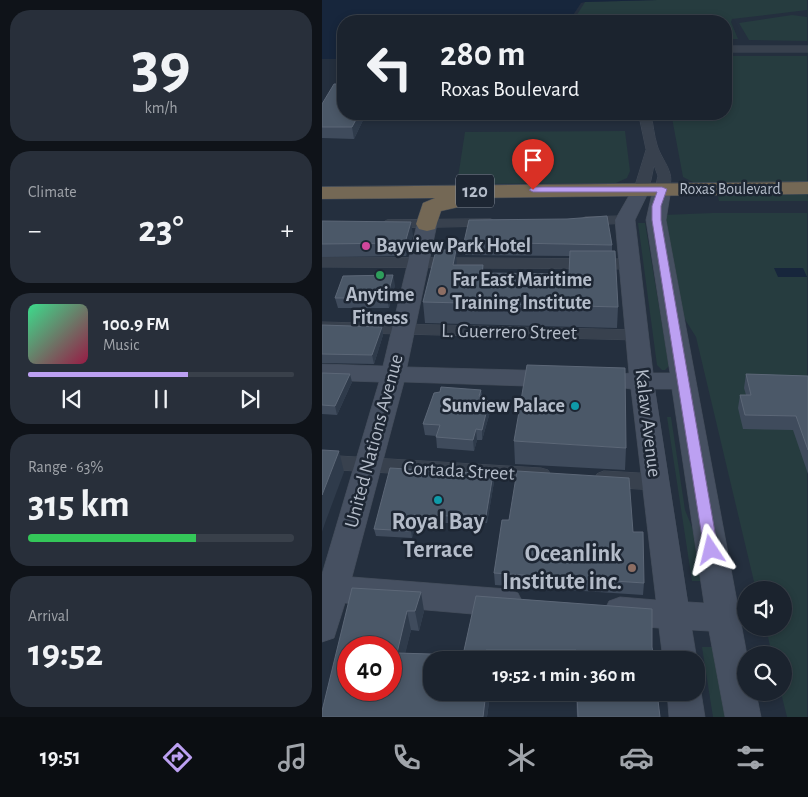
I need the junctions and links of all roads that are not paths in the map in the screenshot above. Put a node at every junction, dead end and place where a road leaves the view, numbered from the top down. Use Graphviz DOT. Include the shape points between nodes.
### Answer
graph roads {
  1 [pos="808,48"];
  2 [pos="732,49"];
  3 [pos="646,120"];
  4 [pos="652,151"];
  5 [pos="808,188"];
  6 [pos="572,189"];
  7 [pos="322,193"];
  8 [pos="378,193"];
  9 [pos="660,198"];
  10 [pos="632,205"];
  11 [pos="808,205"];
  12 [pos="322,206"];
  13 [pos="429,216"];
  14 [pos="570,222"];
  15 [pos="504,223"];
  16 [pos="370,225"];
  17 [pos="322,262"];
  18 [pos="419,262"];
  19 [pos="629,264"];
  20 [pos="322,327"];
  21 [pos="404,329"];
  22 [pos="637,335"];
  23 [pos="322,372"];
  24 [pos="393,375"];
  25 [pos="580,380"];
  26 [pos="608,380"];
  27 [pos="642,381"];
  28 [pos="682,381"];
  29 [pos="322,462"];
  30 [pos="370,466"];
  31 [pos="557,476"];
  32 [pos="587,478"];
  33 [pos="656,482"];
  34 [pos="327,589"];
  35 [pos="537,605"];
  36 [pos="596,609"];
  37 [pos="675,615"];
  38 [pos="723,618"];
  39 [pos="322,628"];
  40 [pos="679,651"];
  41 [pos="685,701"];
  42 [pos="687,717"];
  43 [pos="743,717"];
  1 -- 2 [label="street"];
  3 -- 4 [label="street"];
  4 -- 9 [label="street" via="666,178"];
  4 -- 10 [label="street" via="647,179"];
  5 -- 9 [label="highway, Roxas Boulevard / 120"];
  6 -- 8 [label="highway, Roxas Boulevard / 120"];
  6 -- 10 [label="highway, Roxas Boulevard / 120"];
  6 -- 13 [label="highway" via="452,200"];
  7 -- 8 [label="highway, Roxas Boulevard / 120"];
  8 -- 13 [label="highway" via="416,198 429,205"];
  9 -- 10 [label="highway, Roxas Boulevard / 120"];
  9 -- 11 [label="highway, Roxas Boulevard / 120"];
  9 -- 28 [label="street, Kalaw Avenue" via="656,220"];
  10 -- 13 [label="highway, Roxas Boulevard / 120"];
  10 -- 14 [label="street"];
  10 -- 19 [label="street, Kalaw Avenue"];
  12 -- 13 [label="highway, Roxas Boulevard / 120"];
  13 -- 15 [label="street"];
  13 -- 16 [label="street"];
  13 -- 18 [label="street, United Nations Avenue"];
  17 -- 18 [label="street"];
  18 -- 19 [label="street"];
  18 -- 21 [label="street, United Nations Avenue"];
  19 -- 22 [label="street, Kalaw Avenue"];
  20 -- 21 [label="street, L. Guerrero Street"];
  21 -- 22 [label="street, L. Guerrero Street"];
  21 -- 24 [label="street, United Nations Avenue"];
  22 -- 27 [label="street, Kalaw Avenue"];
  23 -- 24 [label="street"];
  24 -- 25 [label="street"];
  24 -- 30 [label="street, United Nations Avenue"];
  26 -- 27 [label="street"];
  27 -- 28 [label="street"];
  27 -- 33 [label="street, Kalaw Avenue"];
  28 -- 38 [label="street, Kalaw Avenue"];
  29 -- 30 [label="street, Cortada Street"];
  30 -- 31 [label="street, Cortada Street"];
  30 -- 34 [label="street, United Nations Avenue"];
  32 -- 33 [label="street"];
  33 -- 37 [label="street, Kalaw Avenue"];
  34 -- 35 [label="street"];
  34 -- 39 [label="street, United Nations Avenue"];
  36 -- 37 [label="street"];
  37 -- 38 [label="street"];
  37 -- 40 [label="street, Kalaw Avenue"];
  38 -- 43 [label="street, Kalaw Avenue"];
  41 -- 42 [label="street"];
}
